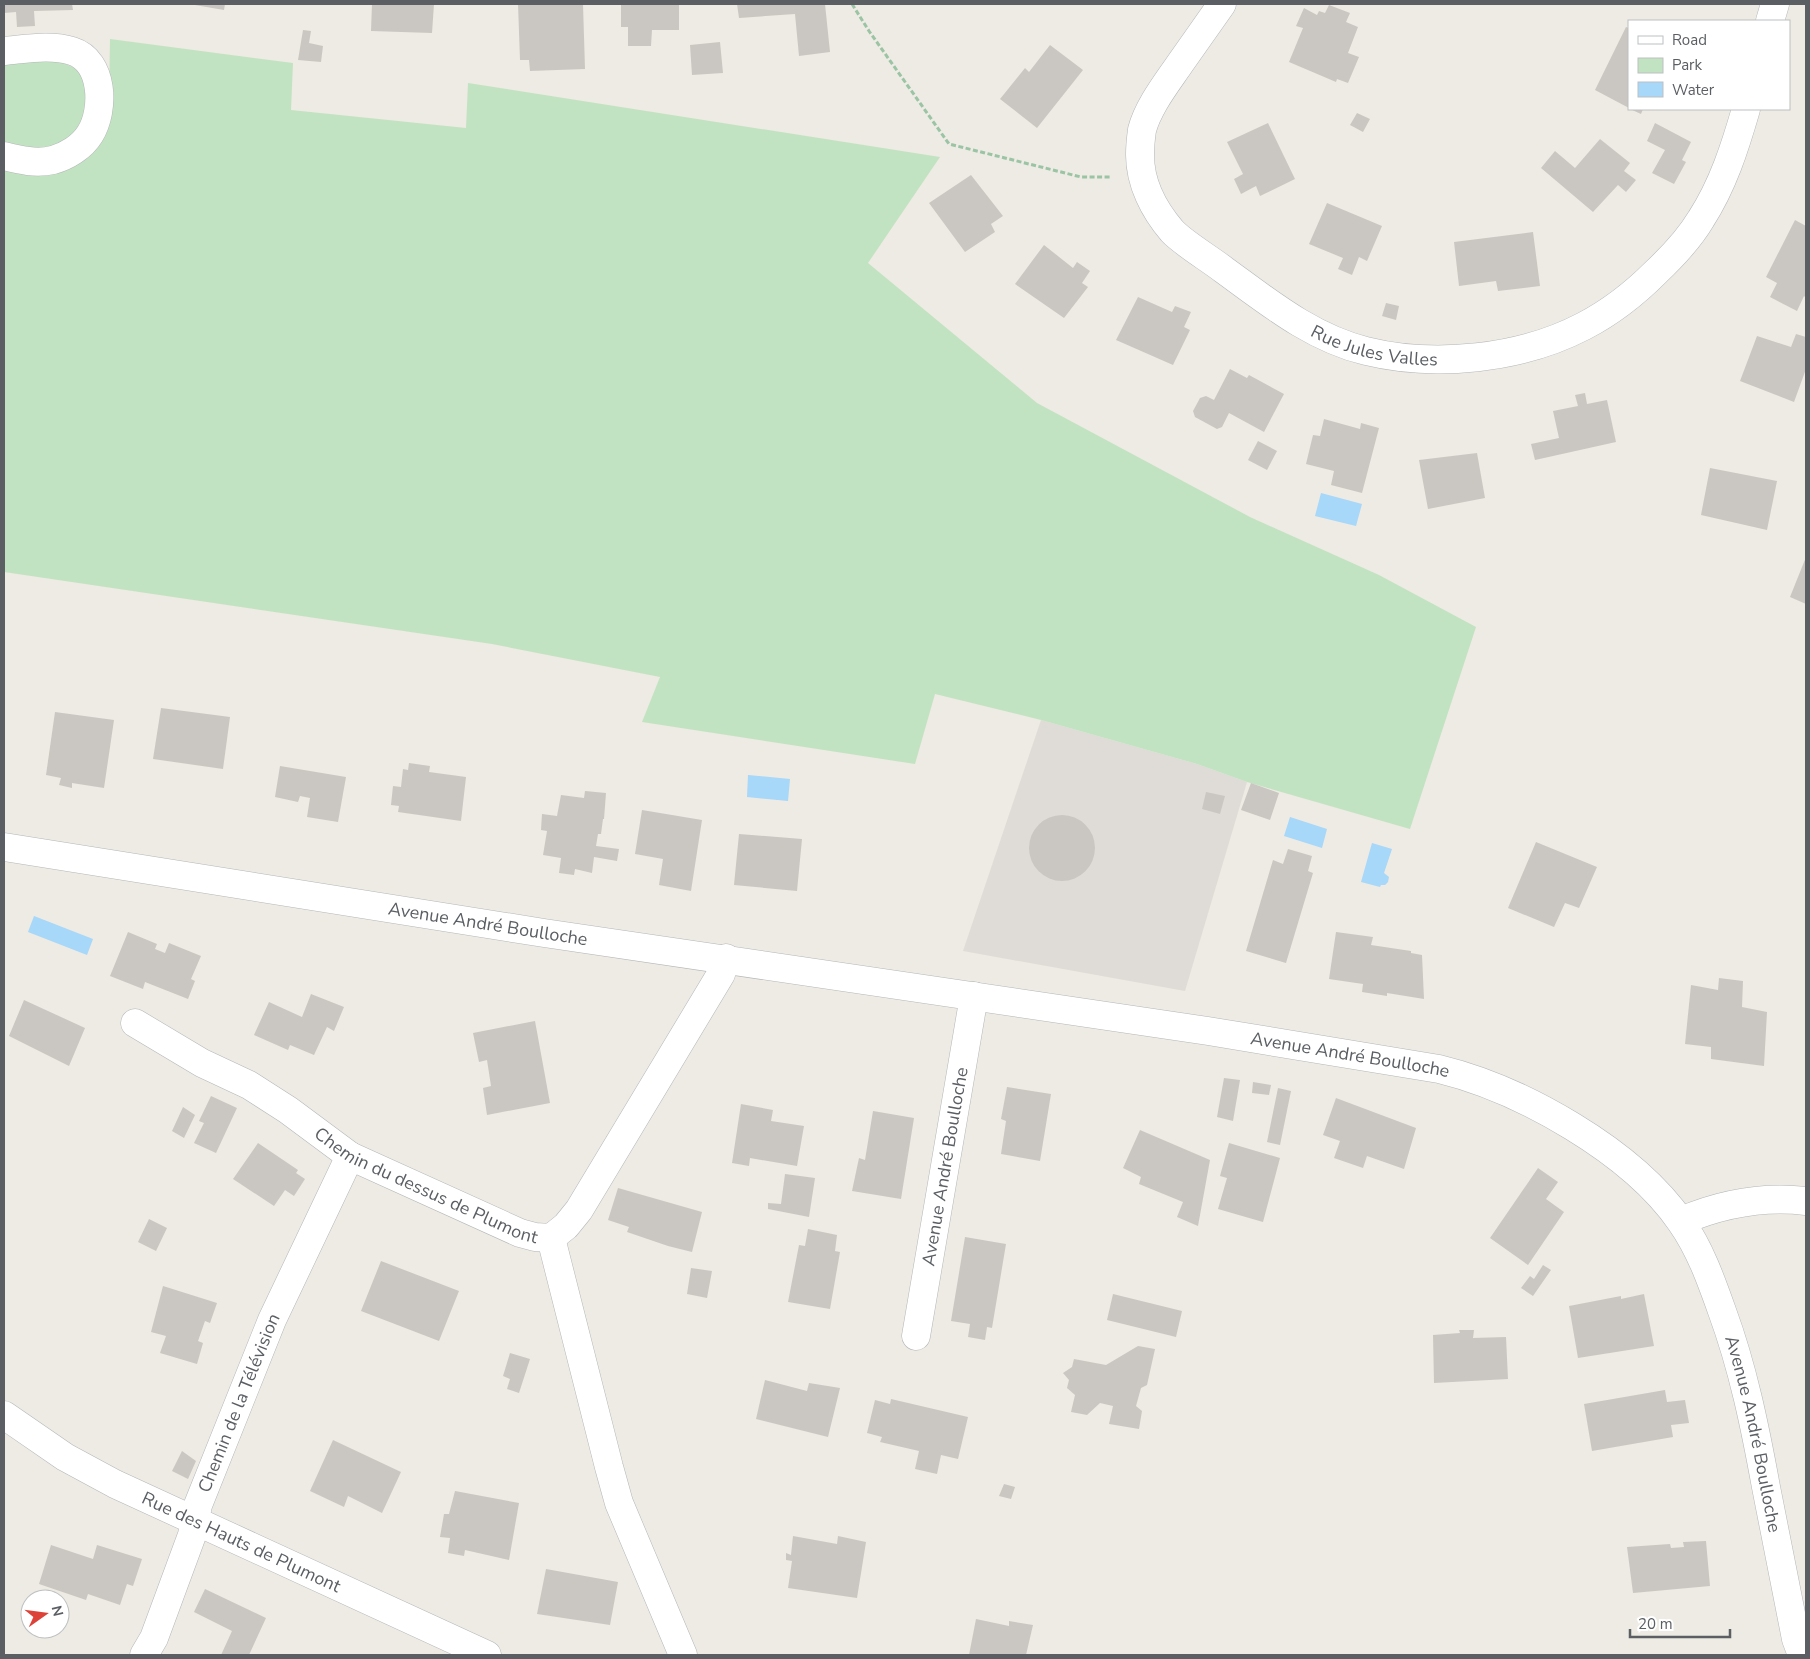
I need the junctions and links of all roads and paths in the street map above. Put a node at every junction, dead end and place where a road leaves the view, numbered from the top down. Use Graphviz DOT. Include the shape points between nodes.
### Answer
graph roads {
  1 [pos="852,4"];
  2 [pos="1222,4"];
  3 [pos="1775,4"];
  4 [pos="1770,20"];
  5 [pos="4,51"];
  6 [pos="1746,110"];
  7 [pos="4,156"];
  8 [pos="1142,178"];
  9 [pos="4,847"];
  10 [pos="726,958"];
  11 [pos="974,996"];
  12 [pos="135,1024"];
  13 [pos="350,1156"];
  14 [pos="1806,1201"];
  15 [pos="1681,1221"];
  16 [pos="551,1238"];
  17 [pos="916,1336"];
  18 [pos="4,1415"];
  19 [pos="195,1521"];
  20 [pos="144,1655"];
  21 [pos="487,1655"];
  22 [pos="683,1655"];
  23 [pos="1802,1655"];
  1 -- 8 [label="path" via="949,144 1081,177"];
  2 -- 8 [label="street, Rue Jules Valles" via="1154,104 1143,129"];
  3 -- 4 [label="street"];
  5 -- 7 [label="street" via="52,47 73,51 86,60 95,74 99,105 90,134 79,147 68,153 39,162"];
  6 -- 8 [label="street, Rue Jules Valles" via="1734,153 1719,186 1701,220 1674,255 1640,288 1583,327 1554,339 1498,354 1450,359 1398,356 1364,351 1328,337 1292,319 1173,232 1154,206"];
  9 -- 10 [label="street, Avenue André Boulloche"];
  10 -- 11 [label="street, Avenue André Boulloche"];
  10 -- 16 [label="street" via="721,974 578,1210"];
  11 -- 15 [label="street, Avenue André Boulloche" via="1218,1032 1466,1076 1528,1102 1592,1140 1650,1185"];
  11 -- 17 [label="street, Avenue André Boulloche"];
  12 -- 13 [label="street, Chemin du dessus de Plumont" via="202,1063 249,1085"];
  13 -- 16 [label="street, Chemin du dessus de Plumont" via="520,1233"];
  13 -- 19 [label="street, Chemin de la Télévision" via="272,1320 198,1505"];
  14 -- 15 [label="street" via="1745,1202 1708,1210"];
  15 -- 23 [label="street, Avenue André Boulloche" via="1708,1269 1731,1334 1749,1400 1796,1639"];
  16 -- 22 [label="street, Chemin du dessus de Plumont" via="620,1503"];
  18 -- 19 [label="street, Rue des Hauts de Plumont" via="65,1457"];
  19 -- 20 [label="street, Chemin de la Télévision" via="157,1629"];
  19 -- 21 [label="street, Rue des Hauts de Plumont"];
}
